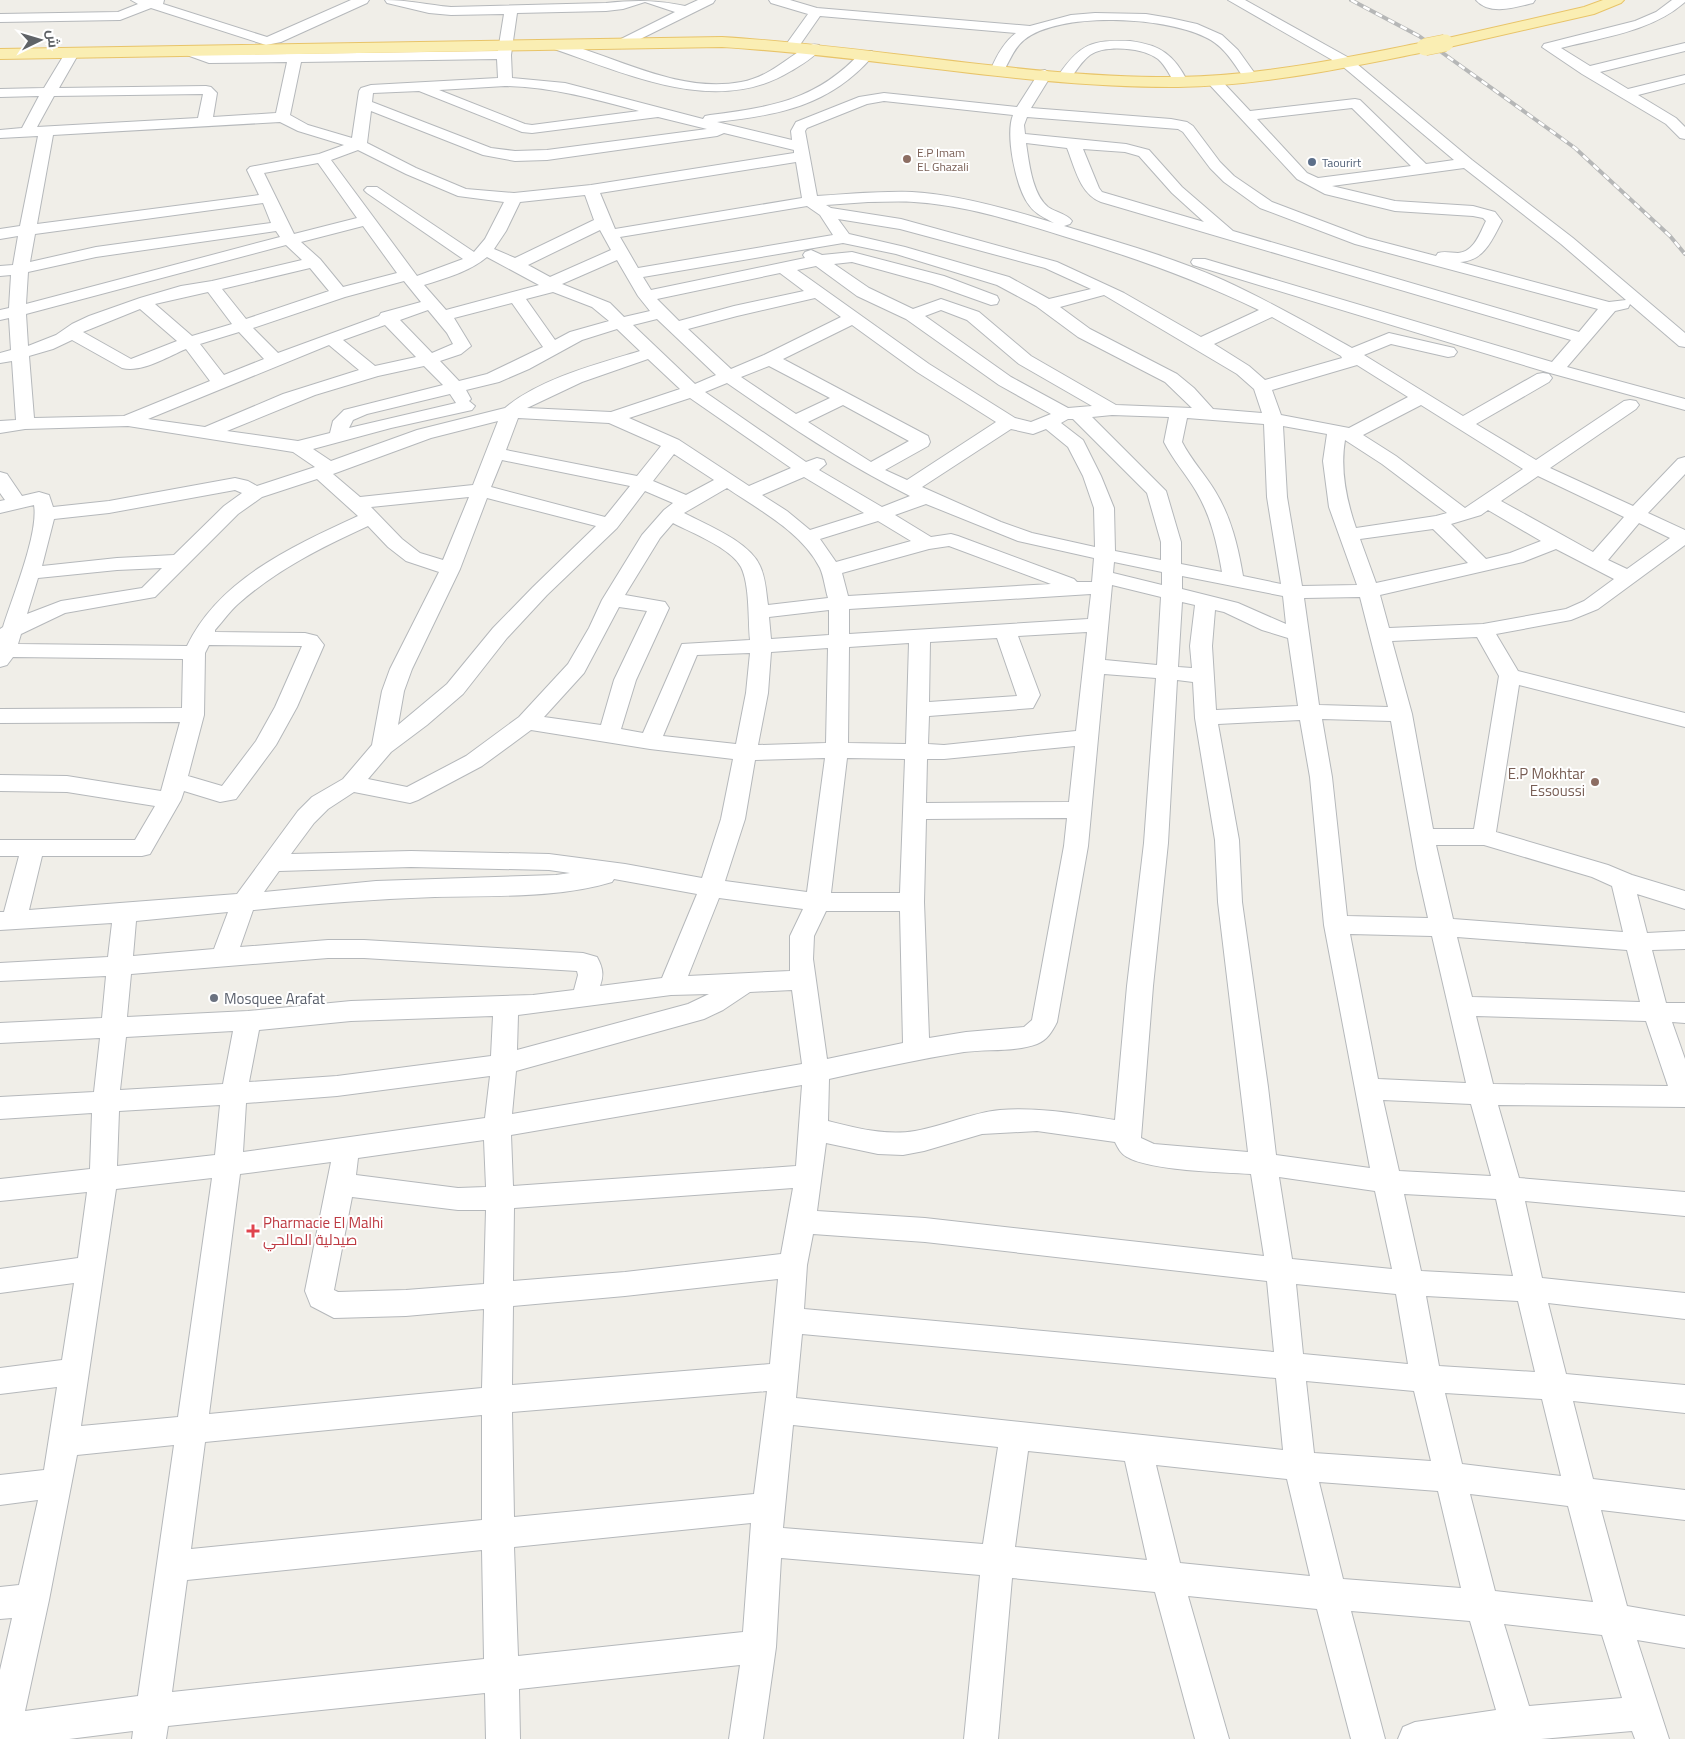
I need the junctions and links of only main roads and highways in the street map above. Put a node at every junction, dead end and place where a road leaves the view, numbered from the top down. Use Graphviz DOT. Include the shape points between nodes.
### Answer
graph roads {
  1 [pos="1616,0"];
  2 [pos="0,54"];
  1 -- 2 [label="main road, bridge" via="1589,11 1346,62 1251,78 1181,82 1065,76 814,48 722,42 552,44 505,50"];
}
